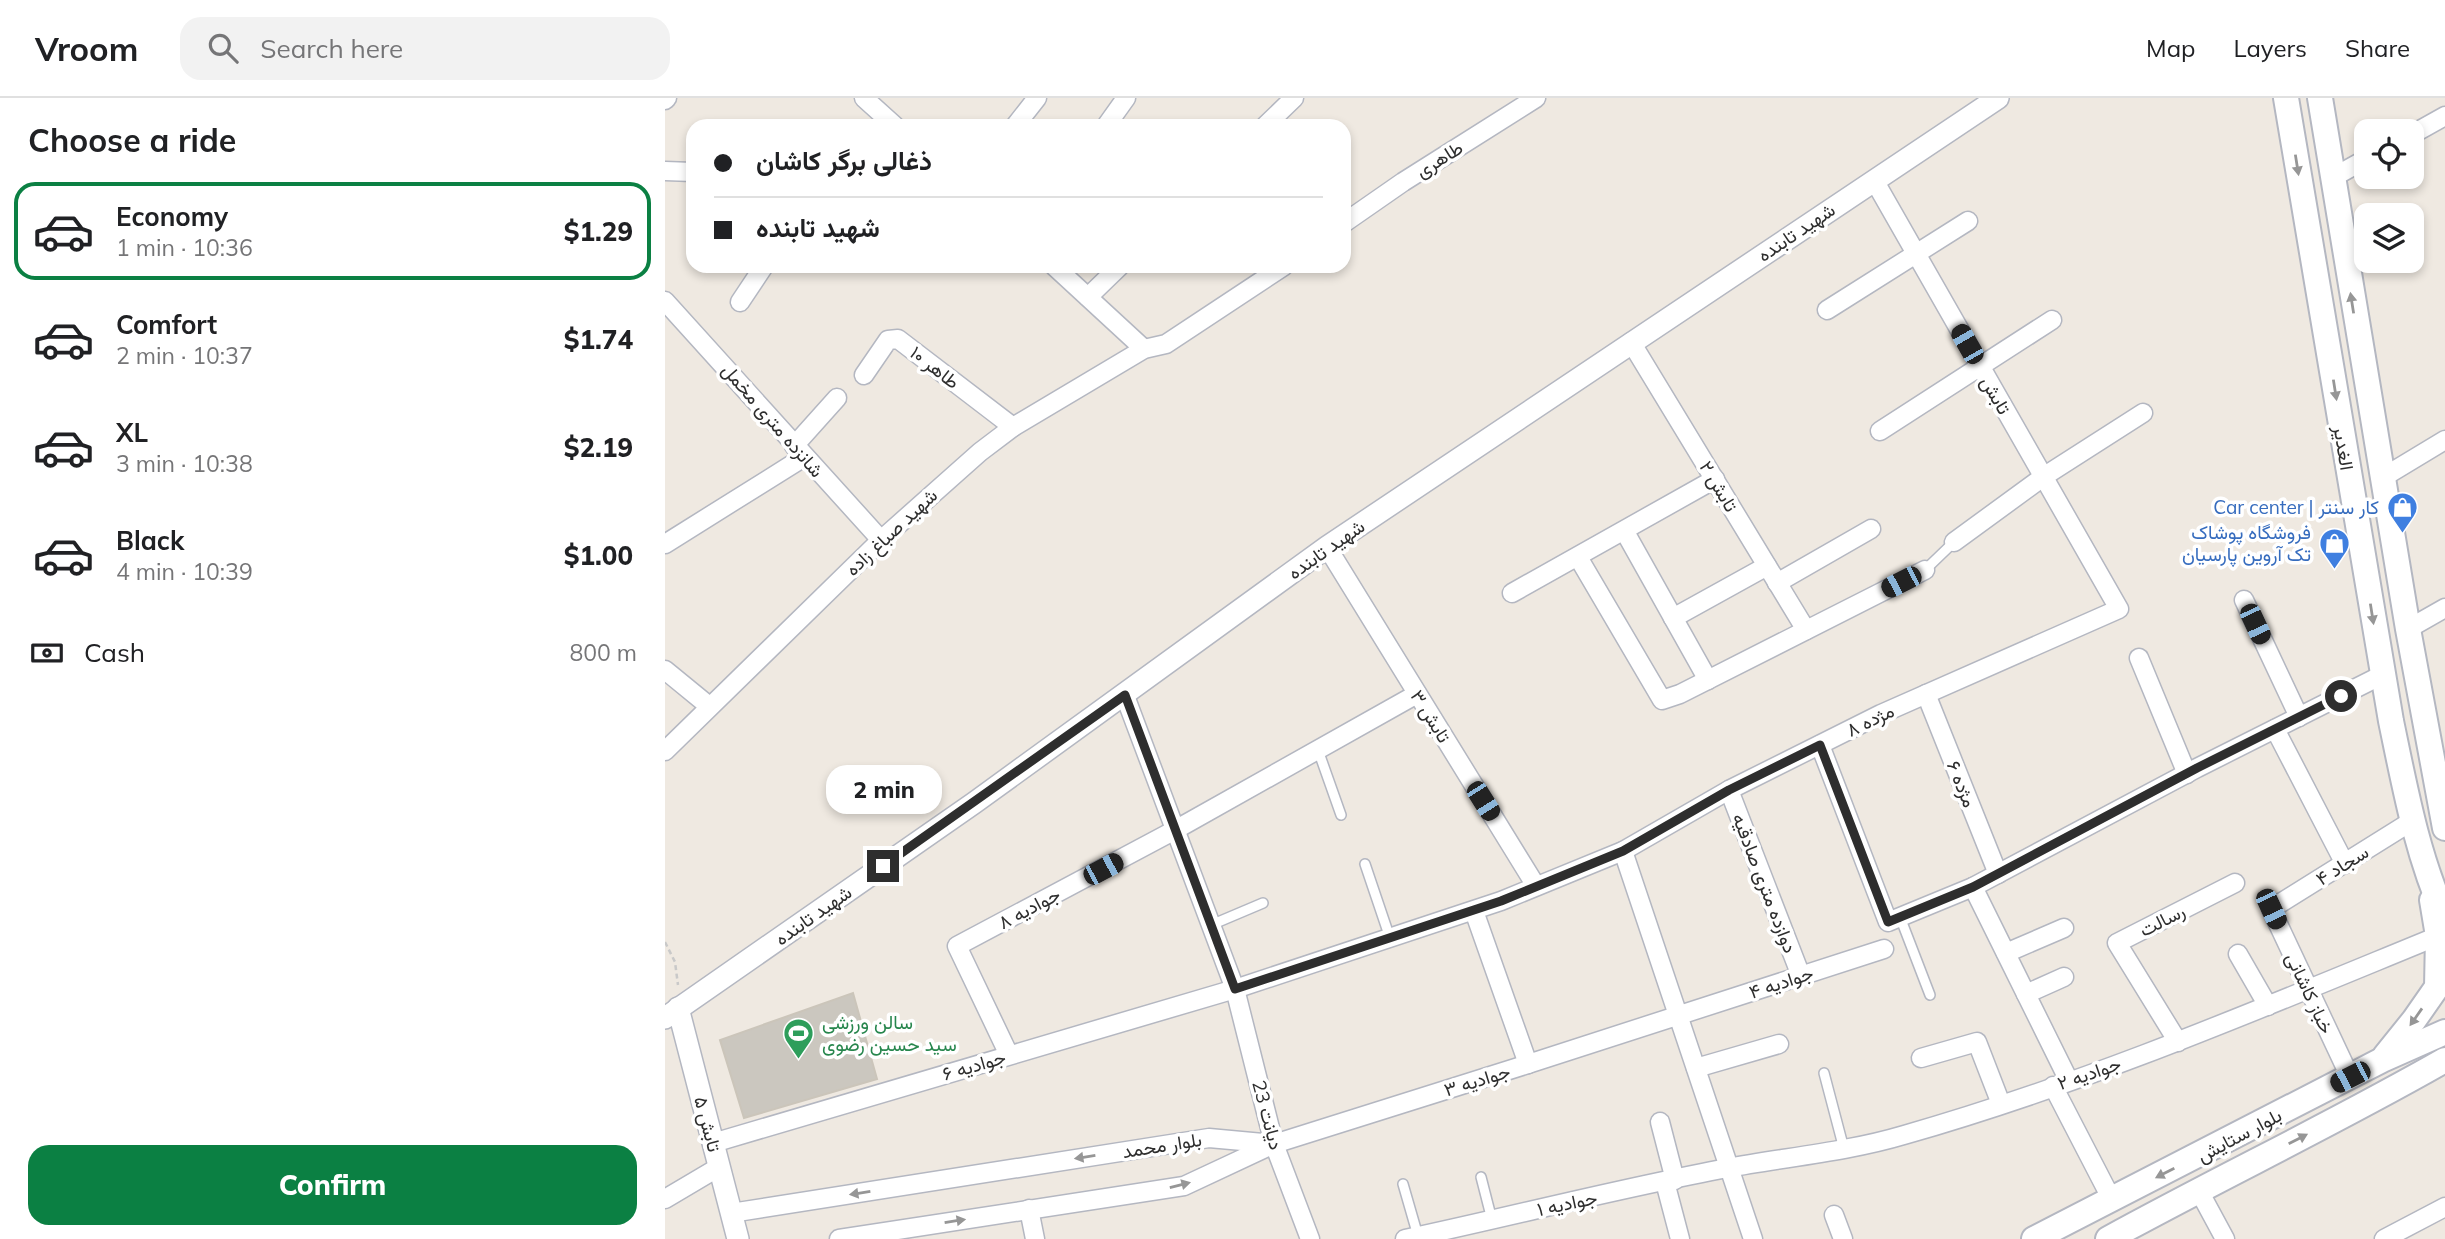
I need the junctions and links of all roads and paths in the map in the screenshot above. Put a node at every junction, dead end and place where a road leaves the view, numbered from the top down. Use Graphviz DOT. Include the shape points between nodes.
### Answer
graph roads {
  1 [pos="864,98"];
  2 [pos="1037,98"];
  3 [pos="1126,98"];
  4 [pos="1294,98"];
  5 [pos="1536,98"];
  6 [pos="1998,98"];
  7 [pos="2286,98"];
  8 [pos="2320,98"];
  9 [pos="1514,104"];
  10 [pos="2445,117"];
  11 [pos="887,119"];
  12 [pos="1020,119"];
  13 [pos="1111,119"];
  14 [pos="1272,119"];
  15 [pos="2424,128"];
  16 [pos="2354,166"];
  17 [pos="665,170"];
  18 [pos="686,172"];
  19 [pos="2332,178"];
  20 [pos="1874,180"];
  21 [pos="1351,218"];
  22 [pos="1968,222"];
  23 [pos="1916,255"];
  24 [pos="759,273"];
  25 [pos="1062,273"];
  26 [pos="1113,273"];
  27 [pos="1273,273"];
  28 [pos="1088,297"];
  29 [pos="665,301"];
  30 [pos="740,302"];
  31 [pos="1827,310"];
  32 [pos="2052,320"];
  33 [pos="1632,342"];
  34 [pos="1144,349"];
  35 [pos="1980,366"];
  36 [pos="864,375"];
  37 [pos="837,398"];
  38 [pos="2143,413"];
  39 [pos="1013,427"];
  40 [pos="1879,431"];
  41 [pos="2445,439"];
  42 [pos="799,451"];
  43 [pos="2043,477"];
  44 [pos="2382,478"];
  45 [pos="1715,479"];
  46 [pos="1871,529"];
  47 [pos="1625,532"];
  48 [pos="881,540"];
  49 [pos="1954,542"];
  50 [pos="665,544"];
  51 [pos="1327,547"];
  52 [pos="1578,557"];
  53 [pos="1767,566"];
  54 [pos="1925,570"];
  55 [pos="1777,583"];
  56 [pos="1512,593"];
  57 [pos="2244,600"];
  58 [pos="2445,608"];
  59 [pos="2119,609"];
  60 [pos="1673,618"];
  61 [pos="2407,629"];
  62 [pos="1806,630"];
  63 [pos="2139,658"];
  64 [pos="665,670"];
  65 [pos="2382,675"];
  66 [pos="1708,680"];
  67 [pos="1417,694"];
  68 [pos="1926,694"];
  69 [pos="1125,695"];
  70 [pos="709,706"];
  71 [pos="2422,715"];
  72 [pos="2299,717"];
  73 [pos="2391,721"];
  74 [pos="2275,729"];
  75 [pos="1820,745"];
  76 [pos="1318,750"];
  77 [pos="665,751"];
  78 [pos="2187,774"];
  79 [pos="2440,782"];
  80 [pos="1729,790"];
  81 [pos="1341,815"];
  82 [pos="2412,821"];
  83 [pos="2445,828"];
  84 [pos="1175,830"];
  85 [pos="1623,851"];
  86 [pos="1365,864"];
  87 [pos="2345,864"];
  88 [pos="1998,874"];
  89 [pos="2235,883"];
  90 [pos="1536,886"];
  91 [pos="1973,887"];
  92 [pos="1263,903"];
  93 [pos="2271,909"];
  94 [pos="1474,911"];
  95 [pos="1894,920"];
  96 [pos="1211,925"];
  97 [pos="2442,927"];
  98 [pos="2063,928"];
  99 [pos="1389,938"];
  100 [pos="665,942"];
  101 [pos="1884,949"];
  102 [pos="2006,953"];
  103 [pos="2238,954"];
  104 [pos="1801,976"];
  105 [pos="2064,977"];
  106 [pos="1235,989"];
  107 [pos="2308,989"];
  108 [pos="2026,994"];
  109 [pos="1930,995"];
  110 [pos="2268,1006"];
  111 [pos="671,1013"];
  112 [pos="1679,1015"];
  113 [pos="2445,1031"];
  114 [pos="2178,1042"];
  115 [pos="1779,1045"];
  116 [pos="1009,1055"];
  117 [pos="1921,1058"];
  118 [pos="2382,1060"];
  119 [pos="2445,1060"];
  120 [pos="1528,1064"];
  121 [pos="1696,1068"];
  122 [pos="1824,1073"];
  123 [pos="2445,1073"];
  124 [pos="2350,1077"];
  125 [pos="2061,1083"];
  126 [pos="2386,1094"];
  127 [pos="2001,1104"];
  128 [pos="1660,1122"];
  129 [pos="2251,1129"];
  130 [pos="713,1143"];
  131 [pos="1274,1144"];
  132 [pos="1844,1150"];
  133 [pos="2266,1155"];
  134 [pos="719,1167"];
  135 [pos="1728,1168"];
  136 [pos="1481,1177"];
  137 [pos="1670,1181"];
  138 [pos="1403,1184"];
  139 [pos="2198,1189"];
  140 [pos="665,1199"];
  141 [pos="2112,1200"];
  142 [pos="2445,1207"];
  143 [pos="1029,1209"];
  144 [pos="731,1213"];
  145 [pos="1834,1214"];
  146 [pos="1492,1220"];
  147 [pos="2416,1232"];
  148 [pos="896,1235"];
  149 [pos="1412,1238"];
  150 [pos="1677,1238"];
  151 [pos="738,1239"];
  152 [pos="839,1239"];
  153 [pos="1035,1239"];
  154 [pos="1310,1239"];
  155 [pos="1753,1239"];
  156 [pos="1843,1239"];
  157 [pos="2034,1239"];
  158 [pos="2108,1239"];
  159 [pos="2225,1239"];
  160 [pos="2384,1239"];
  1 -- 11 [label="street"];
  2 -- 12 [label="street"];
  3 -- 13 [label="street"];
  4 -- 14 [label="street"];
  5 -- 9 [label="street, طاهری"];
  6 -- 20 [label="street, شهید تابنده"];
  7 -- 65 [label="main road, الغدیر, one-way"];
  8 -- 19 [label="main road, الغدیر"];
  9 -- 21 [label="street, طاهری"];
  10 -- 15 [label="street"];
  16 -- 19 [label="street"];
  17 -- 18 [label="street"];
  44 -- 19 [label="main road, الغدیر, one-way"];
  20 -- 23 [label="street, تابش"];
  20 -- 33 [label="street, شهید تابنده"];
  22 -- 23 [label="street"];
  23 -- 31 [label="street"];
  23 -- 35 [label="street, تابش"];
  24 -- 30 [label="street"];
  25 -- 28 [label="street"];
  26 -- 28 [label="street"];
  27 -- 34 [label="street" via="1166,344"];
  28 -- 34 [label="street"];
  29 -- 42 [label="street, شانزده متری مخمل"];
  32 -- 35 [label="street"];
  33 -- 45 [label="street, تابش ۲"];
  33 -- 51 [label="street, شهید تابنده"];
  34 -- 39 [label="street, شهید صباغ زاده"];
  35 -- 40 [label="street"];
  35 -- 43 [label="street, تابش"];
  36 -- 39 [label="street, طاهر ۱۰" via="888,340 898,339"];
  37 -- 42 [label="street"];
  38 -- 43 [label="street"];
  39 -- 48 [label="street, شهید صباغ زاده"];
  41 -- 44 [label="street"];
  42 -- 48 [label="street, شانزده متری مخمل"];
  42 -- 50 [label="street"];
  43 -- 49 [label="street"];
  43 -- 59 [label="street, تابش"];
  44 -- 61 [label="main road, الغدیر"];
  45 -- 47 [label="street"];
  45 -- 53 [label="street, تابش ۲"];
  46 -- 55 [label="street"];
  47 -- 52 [label="street"];
  47 -- 60 [label="street"];
  48 -- 70 [label="street, شهید صباغ زاده"];
  49 -- 54 [label="lane"];
  51 -- 67 [label="street, تابش ۳"];
  51 -- 69 [label="street, شهید تابنده"];
  52 -- 56 [label="street"];
  52 -- 66 [label="street" via="1663,700"];
  53 -- 55 [label="street, تابش ۲"];
  53 -- 60 [label="street"];
  54 -- 62 [label="street"];
  55 -- 62 [label="street, تابش ۲"];
  57 -- 72 [label="street"];
  58 -- 61 [label="street"];
  59 -- 68 [label="street, مژده ۸"];
  60 -- 66 [label="street"];
  61 -- 71 [label="main road, الغدیر"];
  62 -- 66 [label="street"];
  63 -- 78 [label="street"];
  64 -- 70 [label="street"];
  65 -- 72 [label="street"];
  65 -- 73 [label="main road, الغدیر"];
  67 -- 76 [label="street, جوادیه ۸"];
  67 -- 90 [label="street, تابش ۳"];
  68 -- 75 [label="street, مژده ۸"];
  68 -- 88 [label="street, مژده ۶"];
  69 -- 84 [label="street, دیانت 23"];
  69 -- 111 [label="street, شهید تابنده"];
  70 -- 77 [label="street, شهید صباغ زاده"];
  71 -- 73 [label="main road"];
  71 -- 79 [label="main road, الغدیر"];
  72 -- 74 [label="street"];
  73 -- 82 [label="main road, الغدیر"];
  74 -- 78 [label="street"];
  74 -- 87 [label="street"];
  75 -- 80 [label="street, مژده ۸"];
  75 -- 95 [label="street"];
  76 -- 81 [label="lane"];
  76 -- 84 [label="street, جوادیه ۸"];
  78 -- 88 [label="street"];
  79 -- 83 [label="main road, الغدیر"];
  80 -- 85 [label="street, مژده ۸"];
  80 -- 104 [label="street, دوازده متری صادقیه"];
  82 -- 87 [label="street, سجاد ۴"];
  82 -- 97 [label="main road, الغدیر"];
  84 -- 96 [label="street, دیانت 23"];
  84 -- 116 [label="street, جوادیه ۸" via="957,946"];
  85 -- 90 [label="street, مژده ۸"];
  85 -- 112 [label="street"];
  86 -- 99 [label="lane"];
  87 -- 93 [label="street, سجاد ۴"];
  88 -- 91 [label="street"];
  89 -- 114 [label="street, رسالت" via="2117,943"];
  90 -- 94 [label="street, مژده ۸"];
  91 -- 95 [label="street"];
  91 -- 102 [label="street"];
  92 -- 96 [label="lane"];
  93 -- 107 [label="street, خباز کاشانی"];
  94 -- 99 [label="street, مژده ۸"];
  94 -- 120 [label="street"];
  95 -- 109 [label="lane"];
  96 -- 106 [label="street, دیانت 23"];
  97 -- 107 [label="street, جوادیه ۲"];
  97 -- 118 [label="main road, one-way" via="2437,986"];
  98 -- 102 [label="street"];
  99 -- 106 [label="street, مژده ۸"];
  100 -- 111 [label="path" via="675,962"];
  101 -- 104 [label="street, جوادیه ۴"];
  102 -- 108 [label="street"];
  103 -- 110 [label="street"];
  104 -- 112 [label="street, جوادیه ۴"];
  105 -- 108 [label="street"];
  106 -- 116 [label="street, جوادیه ۶"];
  106 -- 131 [label="street, دیانت 23"];
  107 -- 110 [label="street, جوادیه ۲"];
  107 -- 124 [label="street, خباز کاشانی"];
  108 -- 125 [label="street"];
  110 -- 114 [label="street, جوادیه ۲"];
  111 -- 130 [label="street, تابش ۵"];
  112 -- 120 [label="street, جوادیه ۳"];
  112 -- 121 [label="street"];
  113 -- 118 [label="main road, بلوار ستایش"];
  114 -- 125 [label="street, جوادیه ۲"];
  115 -- 121 [label="street"];
  116 -- 130 [label="street, جوادیه ۶"];
  117 -- 127 [label="street" via="1977,1042"];
  118 -- 124 [label="main road, بلوار ستایش"];
  119 -- 126 [label="main road, بلوار ستایش"];
  120 -- 131 [label="street, جوادیه ۳"];
  121 -- 135 [label="street"];
  122 -- 132 [label="lane"];
  123 -- 126 [label="main road"];
  124 -- 129 [label="main road, بلوار ستایش"];
  125 -- 127 [label="street, جوادیه ۲"];
  125 -- 141 [label="street"];
  133 -- 126 [label="main road, بلوار ستایش, one-way"];
  127 -- 132 [label="street, جوادیه ۲"];
  128 -- 137 [label="street"];
  129 -- 133 [label="main road"];
  129 -- 141 [label="main road, بلوار ستایش, one-way"];
  130 -- 134 [label="street, تابش ۵"];
  143 -- 131 [label="street, بلوار محمد, one-way" via="1184,1186"];
  131 -- 144 [label="street, بلوار محمد, one-way" via="1209,1138"];
  131 -- 154 [label="street, دیانت 23"];
  132 -- 135 [label="street, جوادیه ۲"];
  133 -- 139 [label="main road, بلوار ستایش"];
  134 -- 140 [label="street"];
  134 -- 144 [label="street, تابش ۵"];
  135 -- 137 [label="street, جوادیه ۱"];
  135 -- 155 [label="street"];
  136 -- 146 [label="lane"];
  137 -- 146 [label="street, جوادیه ۱"];
  137 -- 150 [label="street"];
  138 -- 149 [label="lane"];
  139 -- 158 [label="main road, بلوار ستایش"];
  139 -- 159 [label="street"];
  141 -- 157 [label="main road, بلوار ستایش"];
  142 -- 147 [label="street"];
  148 -- 143 [label="street, بلوار محمد, one-way"];
  143 -- 153 [label="street"];
  144 -- 151 [label="street, تابش ۵"];
  145 -- 156 [label="street"];
  146 -- 149 [label="street, جوادیه ۱"];
  147 -- 160 [label="street"];
  148 -- 152 [label="street, بلوار محمد"];
}
